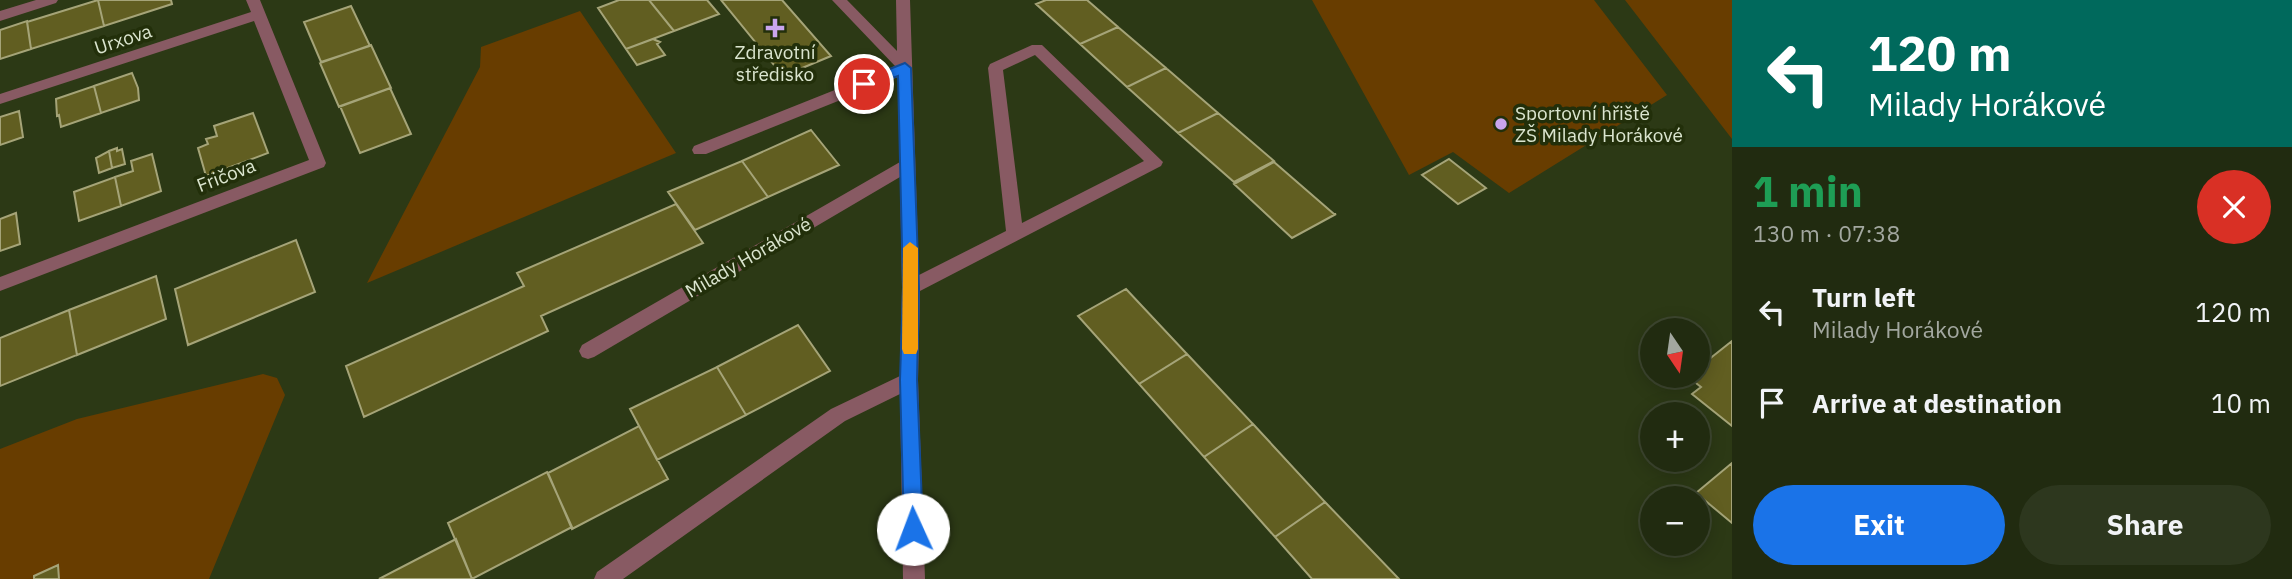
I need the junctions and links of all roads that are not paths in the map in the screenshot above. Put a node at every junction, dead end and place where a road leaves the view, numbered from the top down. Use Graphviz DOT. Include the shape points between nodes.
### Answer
graph roads {
  1 [pos="51,0"];
  2 [pos="839,0"];
  3 [pos="903,0"];
  4 [pos="256,8"];
  5 [pos="0,16"];
  6 [pos="905,68"];
  7 [pos="0,99"];
  8 [pos="700,150"];
  9 [pos="909,164"];
  10 [pos="1015,234"];
  11 [pos="0,284"];
  12 [pos="911,288"];
  13 [pos="588,351"];
  14 [pos="909,380"];
  15 [pos="605,579"];
  16 [pos="914,579"];
  1 -- 5 [label="street"];
  2 -- 6 [label="street"];
  3 -- 6 [label="street"];
  4 -- 7 [label="street, Urxova"];
  4 -- 11 [label="street, Fričova" via="318,163"];
  6 -- 8 [label="street"];
  6 -- 9 [label="street"];
  9 -- 12 [label="street"];
  9 -- 13 [label="street, Milady Horákové"];
  10 -- 10 [label="street" via="1155,162 1037,48 995,68"];
  10 -- 12 [label="street"];
  12 -- 14 [label="street"];
  14 -- 15 [label="street" via="838,415"];
  14 -- 16 [label="street"];
}
